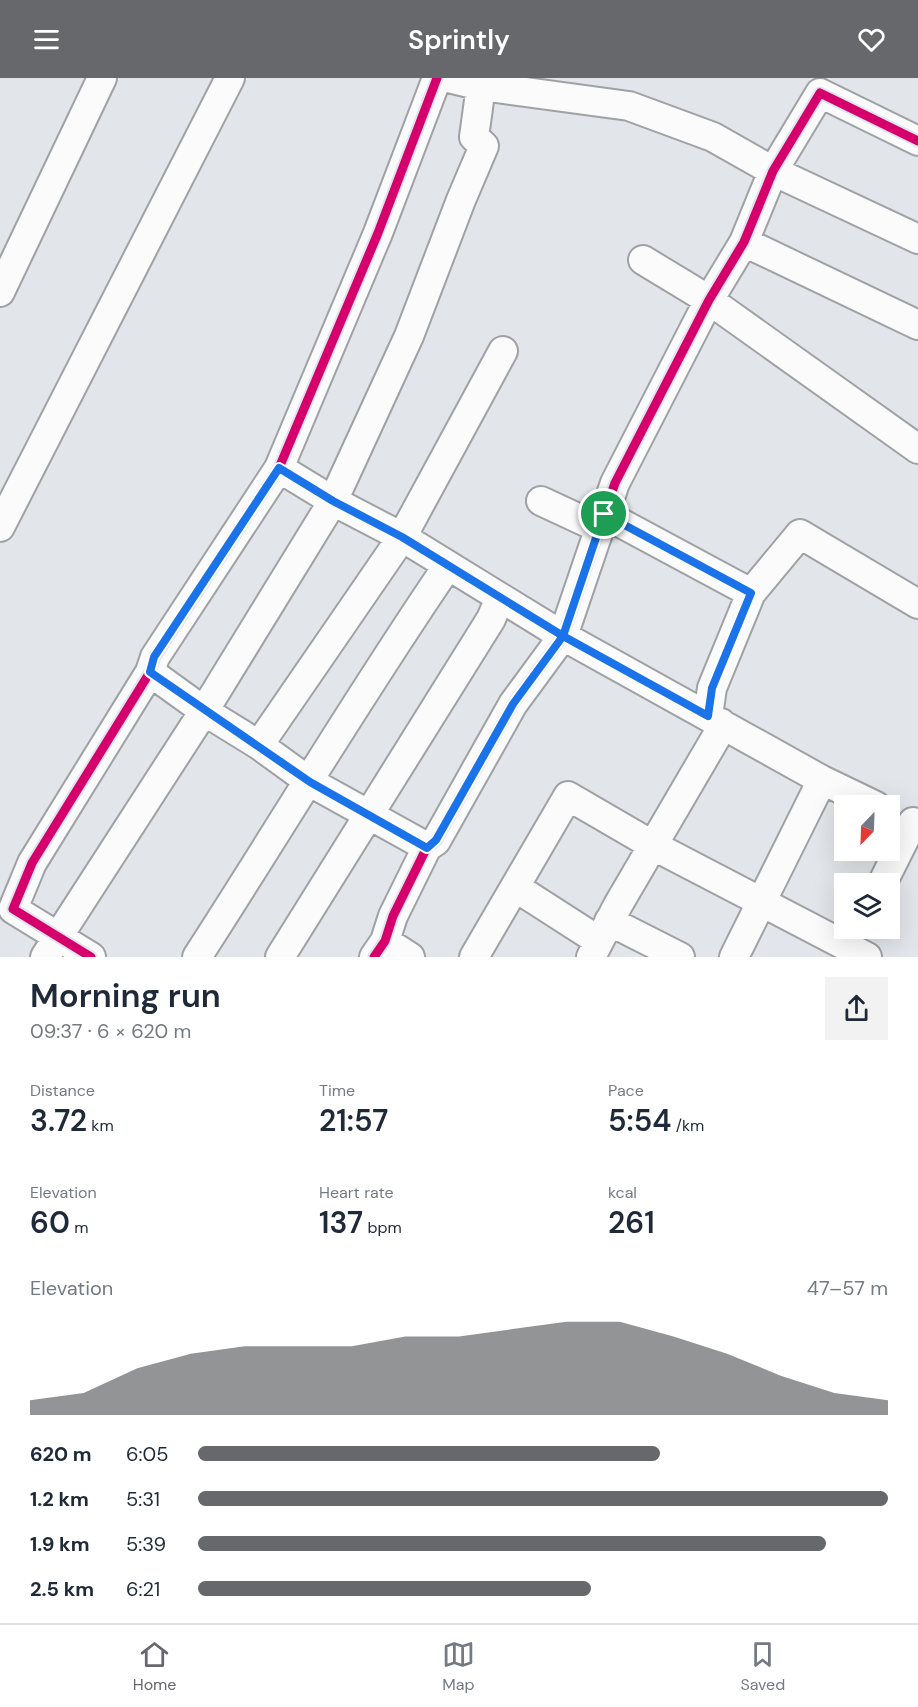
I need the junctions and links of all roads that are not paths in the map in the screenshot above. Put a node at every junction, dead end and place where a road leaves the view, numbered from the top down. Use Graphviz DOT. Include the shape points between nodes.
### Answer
graph roads {
  1 [pos="102,78"];
  2 [pos="230,78"];
  3 [pos="437,78"];
  4 [pos="448,78"];
  5 [pos="481,86"];
  6 [pos="918,141"];
  7 [pos="773,171"];
  8 [pos="918,238"];
  9 [pos="744,242"];
  10 [pos="643,260"];
  11 [pos="0,292"];
  12 [pos="709,300"];
  13 [pos="918,325"];
  14 [pos="503,351"];
  15 [pos="918,449"];
  16 [pos="279,468"];
  17 [pos="333,501"];
  18 [pos="541,501"];
  19 [pos="602,521"];
  20 [pos="0,527"];
  21 [pos="402,537"];
  22 [pos="447,567"];
  23 [pos="751,593"];
  24 [pos="500,598"];
  25 [pos="918,604"];
  26 [pos="563,636"];
  27 [pos="150,672"];
  28 [pos="204,711"];
  29 [pos="714,720"];
  30 [pos="259,745"];
  31 [pos="822,780"];
  32 [pos="310,782"];
  33 [pos="853,795"];
  34 [pos="368,814"];
  35 [pos="907,820"];
  36 [pos="654,846"];
  37 [pos="427,848"];
  38 [pos="886,873"];
  39 [pos="515,886"];
  40 [pos="760,903"];
  41 [pos="600,940"];
  42 [pos="52,947"];
  43 [pos="855,948"];
  44 [pos="379,949"];
  45 [pos="91,957"];
  46 [pos="196,957"];
  47 [pos="280,957"];
  48 [pos="410,957"];
  49 [pos="474,957"];
  50 [pos="680,957"];
  51 [pos="734,957"];
  1 -- 11 [label="street"];
  2 -- 20 [label="street"];
  3 -- 16 [label="street" via="378,233"];
  4 -- 5 [label="street"];
  5 -- 7 [label="street" via="628,106 713,137"];
  5 -- 17 [label="street" via="474,137 484,146 409,336"];
  6 -- 7 [label="street" via="819,93"];
  7 -- 8 [label="street"];
  7 -- 9 [label="street"];
  9 -- 12 [label="street"];
  9 -- 13 [label="street"];
  10 -- 12 [label="street"];
  12 -- 15 [label="street"];
  12 -- 19 [label="street" via="615,483"];
  14 -- 21 [label="street"];
  16 -- 17 [label="street"];
  16 -- 27 [label="street" via="154,657"];
  17 -- 21 [label="street"];
  17 -- 28 [label="street"];
  18 -- 19 [label="street"];
  19 -- 23 [label="street"];
  19 -- 26 [label="street"];
  21 -- 22 [label="street"];
  21 -- 30 [label="street"];
  22 -- 24 [label="street"];
  22 -- 32 [label="street" via="377,670"];
  23 -- 25 [label="street" via="800,534"];
  23 -- 29 [label="street" via="712,688"];
  24 -- 26 [label="street"];
  24 -- 34 [label="street" via="491,619"];
  26 -- 29 [label="street"];
  26 -- 37 [label="street" via="513,704 436,840"];
  27 -- 28 [label="street"];
  27 -- 42 [label="street" via="32,863 13,909"];
  28 -- 30 [label="street"];
  28 -- 42 [label="street"];
  29 -- 31 [label="street"];
  29 -- 36 [label="street" via="718,734"];
  30 -- 32 [label="street"];
  31 -- 33 [label="street"];
  31 -- 40 [label="street"];
  32 -- 34 [label="street"];
  32 -- 46 [label="street"];
  34 -- 37 [label="street"];
  34 -- 47 [label="street"];
  35 -- 38 [label="street"];
  36 -- 39 [label="street" via="568,796"];
  36 -- 40 [label="street"];
  36 -- 41 [label="street"];
  37 -- 44 [label="street"];
  39 -- 41 [label="street"];
  39 -- 49 [label="street"];
  40 -- 43 [label="street"];
  40 -- 51 [label="street"];
  41 -- 50 [label="street"];
  42 -- 45 [label="street"];
  44 -- 48 [label="street"];
}
